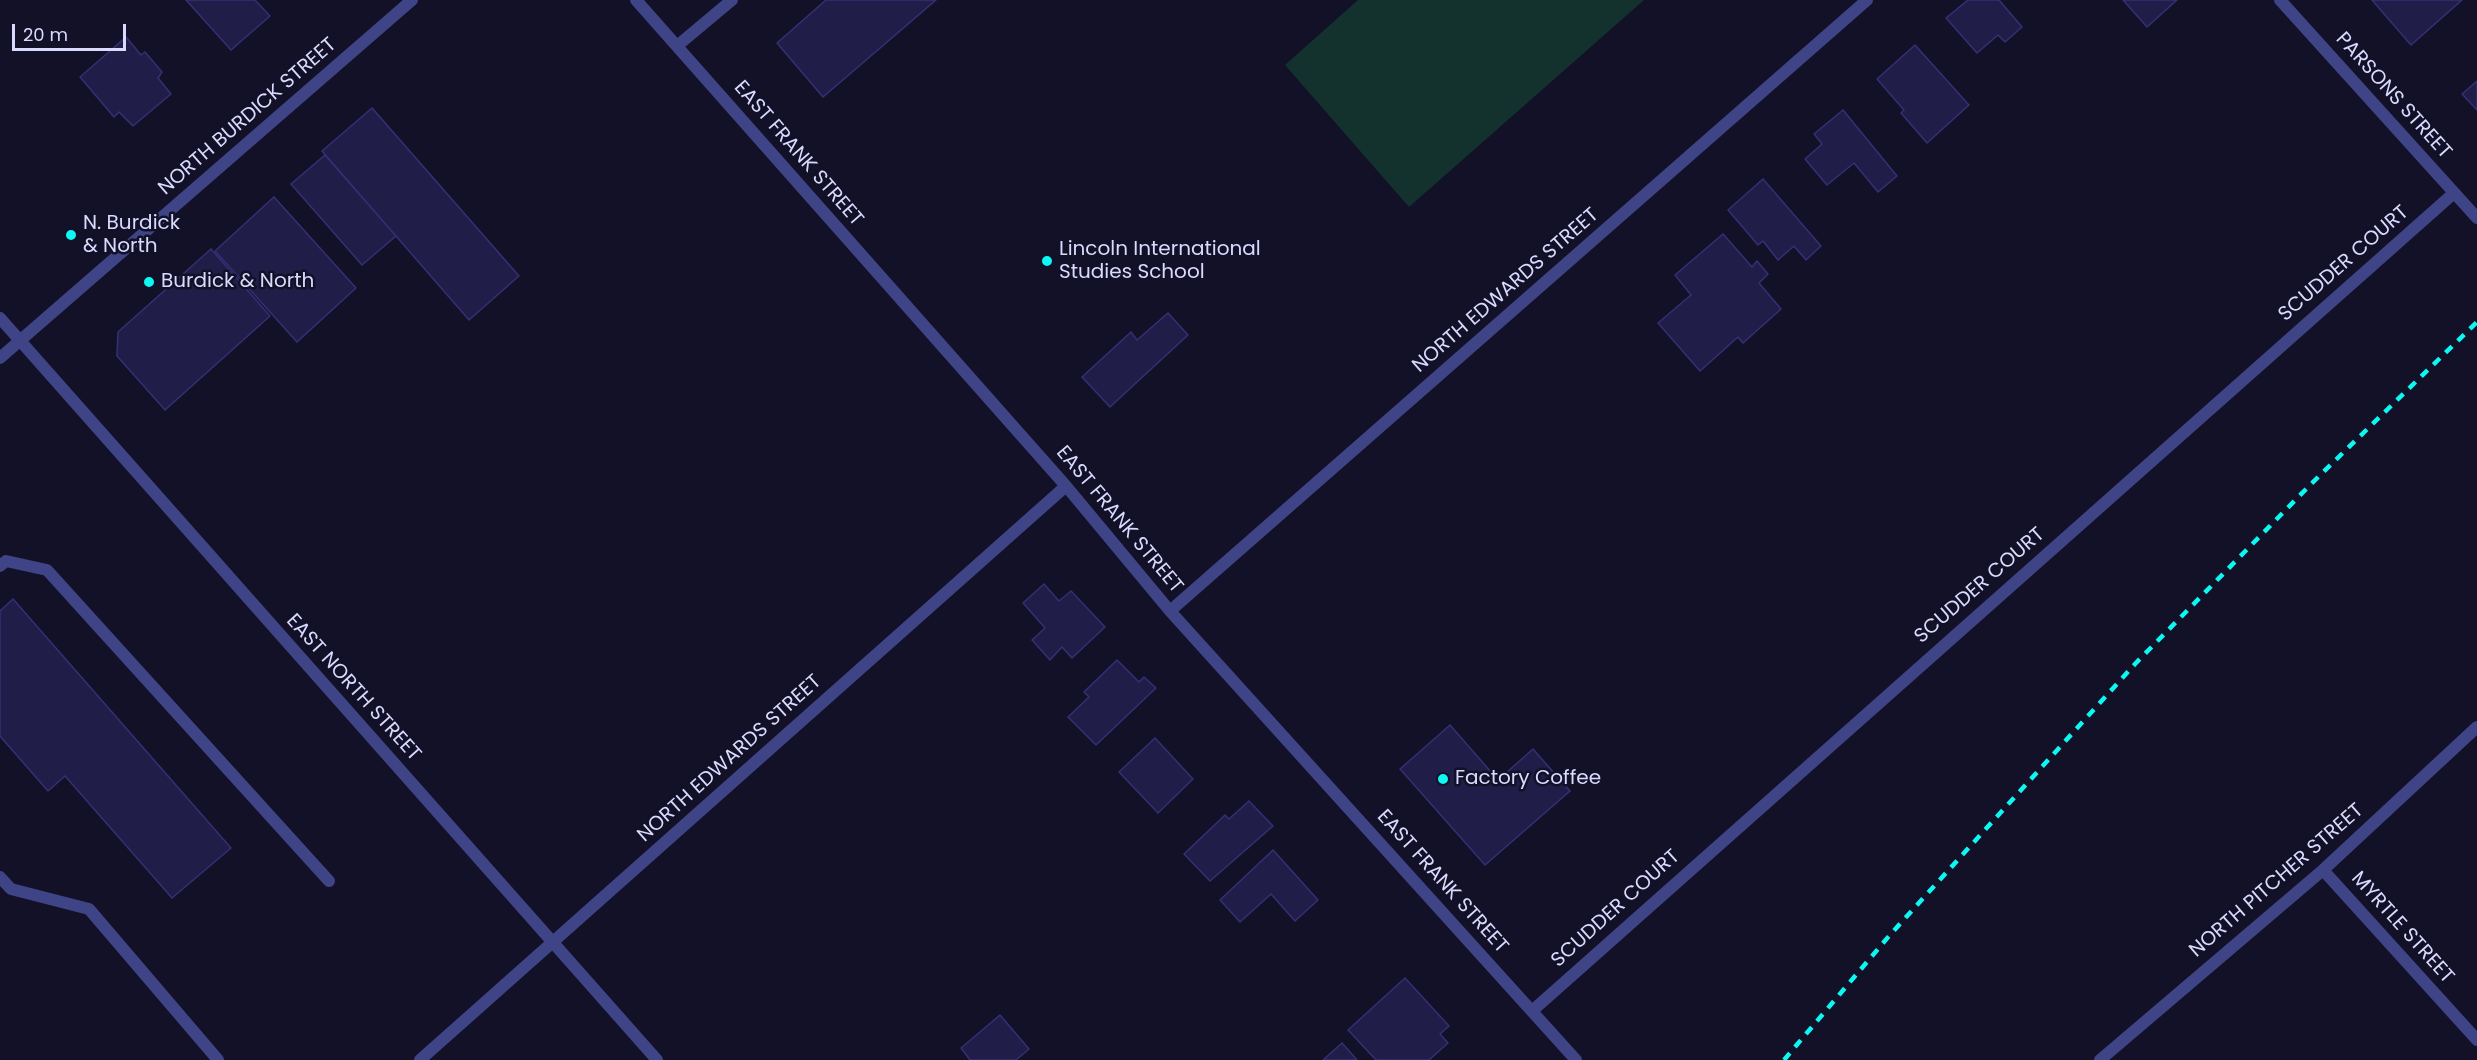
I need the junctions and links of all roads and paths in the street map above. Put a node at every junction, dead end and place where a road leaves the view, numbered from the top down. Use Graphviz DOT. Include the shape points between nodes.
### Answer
graph roads {
  1 [pos="412,0"];
  2 [pos="636,0"];
  3 [pos="732,0"];
  4 [pos="1867,0"];
  5 [pos="2280,0"];
  6 [pos="677,46"];
  7 [pos="2454,193"];
  8 [pos="2477,218"];
  9 [pos="0,318"];
  10 [pos="20,342"];
  11 [pos="0,358"];
  12 [pos="1066,486"];
  13 [pos="0,566"];
  14 [pos="1170,611"];
  15 [pos="2477,727"];
  16 [pos="2323,870"];
  17 [pos="0,877"];
  18 [pos="329,881"];
  19 [pos="554,942"];
  20 [pos="1532,1011"];
  21 [pos="2477,1040"];
  22 [pos="218,1060"];
  23 [pos="420,1060"];
  24 [pos="657,1060"];
  25 [pos="1576,1060"];
  26 [pos="2100,1060"];
  1 -- 10 [label="street, NORTH BURDICK STREET"];
  2 -- 6 [label="street, EAST FRANK STREET"];
  3 -- 6 [label="street"];
  4 -- 14 [label="street, NORTH EDWARDS STREET"];
  5 -- 7 [label="street, PARSONS STREET"];
  6 -- 12 [label="street, EAST FRANK STREET"];
  7 -- 8 [label="street, PARSONS STREET"];
  7 -- 20 [label="street, SCUDDER COURT"];
  9 -- 10 [label="street, EAST NORTH STREET"];
  10 -- 11 [label="street, NORTH BURDICK STREET"];
  10 -- 19 [label="street, EAST NORTH STREET"];
  12 -- 14 [label="street, EAST FRANK STREET"];
  12 -- 19 [label="street, NORTH EDWARDS STREET"];
  13 -- 18 [label="street" via="6,561 47,570"];
  14 -- 20 [label="street, EAST FRANK STREET"];
  15 -- 16 [label="street, NORTH PITCHER STREET"];
  16 -- 21 [label="street, MYRTLE STREET"];
  16 -- 26 [label="street, NORTH PITCHER STREET"];
  17 -- 22 [label="street" via="11,889 89,909"];
  19 -- 23 [label="street, NORTH EDWARDS STREET"];
  19 -- 24 [label="street, EAST NORTH STREET"];
  20 -- 25 [label="street, EAST FRANK STREET"];
}
